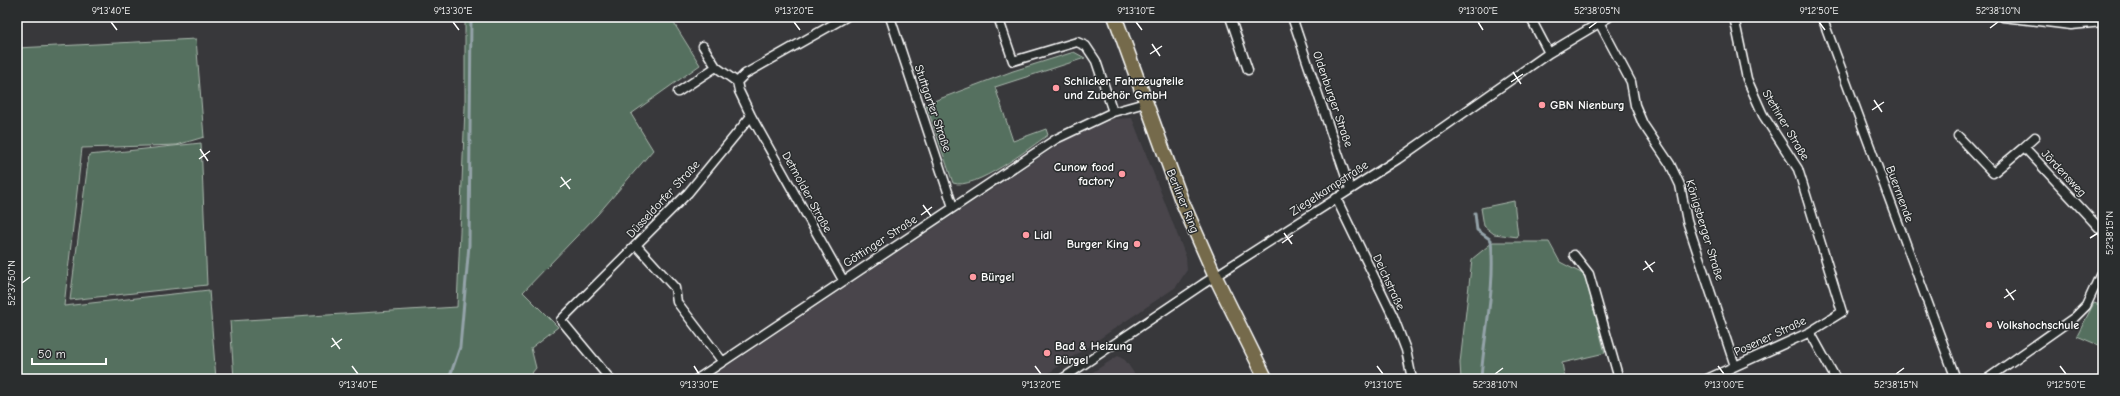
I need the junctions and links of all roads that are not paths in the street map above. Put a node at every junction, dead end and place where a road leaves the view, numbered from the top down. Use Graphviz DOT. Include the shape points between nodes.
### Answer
graph roads {
  1 [pos="846,17"];
  2 [pos="890,17"];
  3 [pos="998,17"];
  4 [pos="1114,17"];
  5 [pos="1230,17"];
  6 [pos="1292,17"];
  7 [pos="1530,17"];
  8 [pos="1609,17"];
  9 [pos="1734,17"];
  10 [pos="2003,17"];
  11 [pos="1824,20"];
  12 [pos="1600,22"];
  13 [pos="2103,22"];
  14 [pos="703,46"];
  15 [pos="1549,53"];
  16 [pos="716,67"];
  17 [pos="1248,70"];
  18 [pos="737,82"];
  19 [pos="678,92"];
  20 [pos="1145,103"];
  21 [pos="1113,112"];
  22 [pos="751,116"];
  23 [pos="1958,136"];
  24 [pos="2034,137"];
  25 [pos="2024,147"];
  26 [pos="1350,189"];
  27 [pos="1336,198"];
  28 [pos="953,207"];
  29 [pos="2103,232"];
  30 [pos="636,245"];
  31 [pos="1574,255"];
  32 [pos="2103,269"];
  33 [pos="1215,276"];
  34 [pos="843,280"];
  35 [pos="1842,312"];
  36 [pos="1810,332"];
  37 [pos="723,362"];
  38 [pos="1735,366"];
  39 [pos="610,379"];
  40 [pos="697,379"];
  41 [pos="1062,379"];
  42 [pos="1266,379"];
  43 [pos="1412,379"];
  44 [pos="1619,379"];
  45 [pos="1707,379"];
  46 [pos="1836,379"];
  47 [pos="1956,379"];
  48 [pos="1987,379"];
  1 -- 18 [label="street" via="745,74"];
  2 -- 28 [label="street, Stuttgarter Straße"];
  3 -- 21 [label="street" via="1013,61 1077,42 1086,46 1096,61"];
  4 -- 20 [label="main road, Berliner Ring"];
  5 -- 17 [label="street"];
  6 -- 26 [label="street, Oldenburger Straße"];
  7 -- 15 [label="street"];
  8 -- 12 [label="street, Ziegelkampstraße"];
  9 -- 35 [label="street, Stettiner Straße" via="1747,79 1763,115 1798,169"];
  10 -- 13 [label="street" via="2071,25"];
  11 -- 47 [label="street, Buermende"];
  12 -- 15 [label="street, Ziegelkampstraße"];
  12 -- 38 [label="street, Königsberger Straße" via="1629,76 1635,105 1643,124 1670,164 1680,185 1687,221"];
  14 -- 16 [label="street"];
  15 -- 26 [label="street, Ziegelkampstraße"];
  16 -- 18 [label="street"];
  16 -- 19 [label="street"];
  18 -- 22 [label="street"];
  20 -- 21 [label="street, Göttinger Straße"];
  20 -- 33 [label="main road, Berliner Ring" via="1181,199"];
  21 -- 28 [label="street, Göttinger Straße" via="1056,138"];
  22 -- 30 [label="street, Düsseldorfer Straße" via="688,193"];
  22 -- 34 [label="street, Detmolder Straße"];
  23 -- 25 [label="street, Jördensweg" via="1993,174"];
  24 -- 25 [label="street, Jördensweg"];
  25 -- 29 [label="street, Jördensweg"];
  26 -- 27 [label="street, Ziegelkampstraße"];
  27 -- 33 [label="street, Ziegelkampstraße"];
  27 -- 43 [label="street, Deichstraße" via="1392,316 1406,350"];
  28 -- 34 [label="street, Göttinger Straße"];
  30 -- 37 [label="street" via="675,288 678,302"];
  30 -- 39 [label="street, Düsseldorfer Straße" via="561,320"];
  31 -- 44 [label="street" via="1589,274"];
  32 -- 48 [label="street" via="2086,306 2075,317"];
  33 -- 41 [label="street, Ziegelkampstraße"];
  33 -- 42 [label="main road, Berliner Ring"];
  34 -- 37 [label="street, Göttinger Straße"];
  35 -- 36 [label="street, Posener Straße"];
  36 -- 38 [label="street, Posener Straße"];
  36 -- 46 [label="street"];
  37 -- 40 [label="street, Göttinger Straße"];
  38 -- 45 [label="street, Posener Straße"];
}
